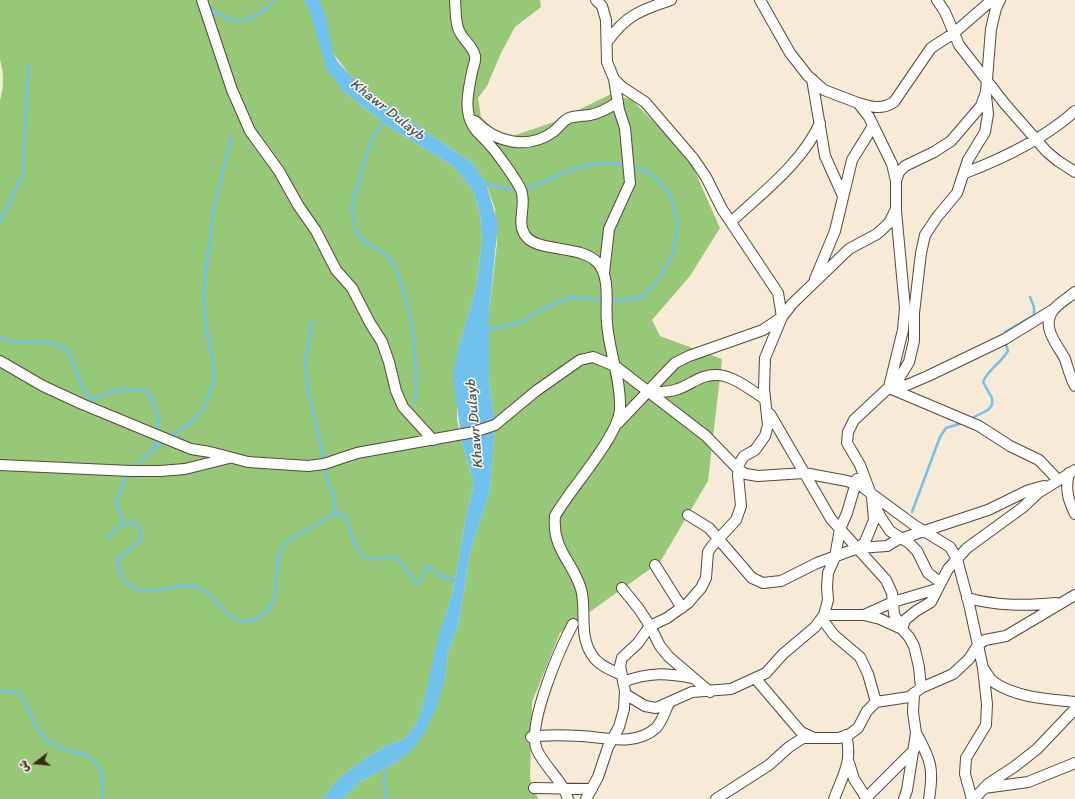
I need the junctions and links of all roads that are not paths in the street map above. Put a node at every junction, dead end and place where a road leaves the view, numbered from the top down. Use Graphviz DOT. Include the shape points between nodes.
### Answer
graph roads {
  1 [pos="202,0"];
  2 [pos="455,0"];
  3 [pos="596,0"];
  4 [pos="671,0"];
  5 [pos="760,0"];
  6 [pos="937,0"];
  7 [pos="992,0"];
  8 [pos="1000,0"];
  9 [pos="954,33"];
  10 [pos="607,42"];
  11 [pos="614,79"];
  12 [pos="812,79"];
  13 [pos="987,81"];
  14 [pos="986,92"];
  15 [pos="618,102"];
  16 [pos="858,103"];
  17 [pos="1075,110"];
  18 [pos="469,114"];
  19 [pos="820,123"];
  20 [pos="873,126"];
  21 [pos="1035,139"];
  22 [pos="1075,172"];
  23 [pos="965,173"];
  24 [pos="896,182"];
  25 [pos="843,196"];
  26 [pos="896,209"];
  27 [pos="731,222"];
  28 [pos="604,273"];
  29 [pos="813,285"];
  30 [pos="1075,292"];
  31 [pos="1054,309"];
  32 [pos="782,317"];
  33 [pos="0,361"];
  34 [pos="615,366"];
  35 [pos="1075,386"];
  36 [pos="889,388"];
  37 [pos="647,392"];
  38 [pos="766,404"];
  39 [pos="615,428"];
  40 [pos="433,440"];
  41 [pos="229,458"];
  42 [pos="0,465"];
  43 [pos="860,465"];
  44 [pos="739,470"];
  45 [pos="1072,472"];
  46 [pos="804,473"];
  47 [pos="1054,482"];
  48 [pos="855,484"];
  49 [pos="871,494"];
  50 [pos="1075,514"];
  51 [pos="688,515"];
  52 [pos="840,529"];
  53 [pos="924,532"];
  54 [pos="902,538"];
  55 [pos="718,539"];
  56 [pos="858,548"];
  57 [pos="835,557"];
  58 [pos="957,558"];
  59 [pos="655,565"];
  60 [pos="939,585"];
  61 [pos="622,588"];
  62 [pos="1075,595"];
  63 [pos="967,598"];
  64 [pos="893,602"];
  65 [pos="1062,602"];
  66 [pos="682,608"];
  67 [pos="864,615"];
  68 [pos="823,617"];
  69 [pos="573,624"];
  70 [pos="650,626"];
  71 [pos="902,629"];
  72 [pos="978,645"];
  73 [pos="983,668"];
  74 [pos="693,678"];
  75 [pos="755,678"];
  76 [pos="623,679"];
  77 [pos="918,690"];
  78 [pos="710,692"];
  79 [pos="625,694"];
  80 [pos="876,702"];
  81 [pos="1075,702"];
  82 [pos="669,703"];
  83 [pos="1075,709"];
  84 [pos="916,733"];
  85 [pos="846,735"];
  86 [pos="533,737"];
  87 [pos="814,738"];
  88 [pos="612,740"];
  89 [pos="914,750"];
  90 [pos="848,763"];
  91 [pos="1075,763"];
  92 [pos="564,787"];
  93 [pos="534,788"];
  94 [pos="984,788"];
  95 [pos="592,789"];
  96 [pos="866,798"];
  97 [pos="568,799"];
  98 [pos="586,799"];
  99 [pos="716,799"];
  100 [pos="834,799"];
  101 [pos="904,799"];
  102 [pos="928,799"];
  103 [pos="973,799"];
  1 -- 40 [label="street" via="234,96 250,131 279,171 316,231 336,270 352,288 382,342 403,407"];
  2 -- 18 [label="street" via="458,28 462,37 472,47 475,58 468,94"];
  3 -- 10 [label="street" via="602,6 606,20"];
  4 -- 10 [label="street" via="630,16"];
  5 -- 12 [label="street" via="790,53"];
  6 -- 9 [label="street"];
  7 -- 9 [label="street"];
  8 -- 13 [label="street" via="991,29"];
  9 -- 13 [label="street" via="959,45"];
  9 -- 16 [label="street" via="931,48 894,102 887,107 874,108"];
  10 -- 11 [label="street" via="607,62"];
  11 -- 15 [label="street"];
  11 -- 27 [label="street" via="645,102 671,130 706,177"];
  12 -- 16 [label="street" via="824,90"];
  12 -- 19 [label="street"];
  13 -- 14 [label="street"];
  13 -- 21 [label="street"];
  14 -- 23 [label="street" via="988,114 985,132 968,160"];
  14 -- 24 [label="street" via="981,106 951,141 905,166 899,172"];
  15 -- 18 [label="street" via="593,114 569,118 543,138 528,143 498,138 480,126"];
  15 -- 28 [label="street" via="625,128 630,183 609,229"];
  16 -- 20 [label="street" via="869,116"];
  17 -- 21 [label="street"];
  18 -- 28 [label="street" via="474,127 516,180 521,191 522,229 526,237 534,243 589,256 598,263"];
  19 -- 25 [label="street" via="825,156"];
  19 -- 27 [label="street" via="813,138 796,160"];
  20 -- 24 [label="street" via="892,164"];
  20 -- 25 [label="street" via="852,160"];
  21 -- 22 [label="street" via="1058,161"];
  21 -- 23 [label="street" via="993,162"];
  23 -- 36 [label="street" via="957,193 925,235 914,313 914,341 909,362 900,377"];
  24 -- 26 [label="street"];
  25 -- 29 [label="street" via="835,232"];
  26 -- 29 [label="street" via="889,223 877,234 848,249"];
  26 -- 36 [label="street" via="905,308"];
  27 -- 32 [label="street" via="778,293"];
  28 -- 34 [label="street" via="607,323"];
  29 -- 32 [label="street"];
  30 -- 31 [label="street"];
  31 -- 35 [label="street" via="1049,317 1050,328"];
  31 -- 36 [label="street" via="1005,339 928,376 907,385"];
  32 -- 37 [label="street" via="763,330 676,363"];
  32 -- 38 [label="street" via="765,358"];
  33 -- 41 [label="street" via="43,386 156,436 191,449"];
  34 -- 37 [label="street"];
  34 -- 39 [label="street" via="620,410"];
  34 -- 40 [label="street" via="593,357 580,360 536,391 495,425"];
  36 -- 43 [label="street" via="854,420 848,432 847,443"];
  36 -- 47 [label="street" via="979,426 1038,460"];
  37 -- 38 [label="street" via="680,389 706,375 720,375 736,382"];
  37 -- 39 [label="street"];
  37 -- 44 [label="street" via="706,436"];
  38 -- 44 [label="street" via="768,425 765,436 755,450 744,456"];
  38 -- 46 [label="street" via="777,429"];
  39 -- 76 [label="street" via="555,516 554,529 556,541 574,572 581,591 586,642 592,655"];
  40 -- 41 [label="street" via="357,453 317,465 248,462"];
  41 -- 42 [label="street" via="185,469 160,471"];
  43 -- 48 [label="street"];
  43 -- 49 [label="street"];
  44 -- 46 [label="street" via="758,476"];
  44 -- 55 [label="street" via="741,506 736,520"];
  45 -- 47 [label="street"];
  45 -- 50 [label="street" via="1066,483 1068,499"];
  46 -- 48 [label="street"];
  46 -- 52 [label="street" via="831,519"];
  47 -- 53 [label="street" via="1029,490 988,510"];
  47 -- 58 [label="street"];
  48 -- 49 [label="street"];
  48 -- 52 [label="street"];
  49 -- 53 [label="street"];
  49 -- 54 [label="street" via="880,516 890,531"];
  49 -- 56 [label="street" via="874,520 865,542"];
  51 -- 55 [label="street" via="709,528"];
  52 -- 56 [label="street"];
  52 -- 57 [label="street"];
  53 -- 54 [label="street"];
  53 -- 58 [label="street" via="950,547"];
  54 -- 56 [label="street" via="887,546"];
  54 -- 60 [label="street" via="917,551 928,573"];
  55 -- 57 [label="street" via="752,578 763,583 781,581"];
  55 -- 66 [label="street" via="708,552 706,578 701,588"];
  56 -- 57 [label="street"];
  56 -- 64 [label="street" via="886,580"];
  57 -- 68 [label="street" via="828,573 828,600"];
  58 -- 60 [label="street"];
  58 -- 63 [label="street"];
  59 -- 66 [label="street"];
  60 -- 64 [label="street"];
  60 -- 71 [label="street" via="931,602 905,620"];
  61 -- 70 [label="street"];
  62 -- 65 [label="street"];
  63 -- 65 [label="street" via="1015,606"];
  63 -- 72 [label="street"];
  64 -- 67 [label="street"];
  64 -- 71 [label="street" via="894,614"];
  65 -- 72 [label="street" via="1006,636 985,640"];
  66 -- 70 [label="street"];
  67 -- 68 [label="street"];
  67 -- 71 [label="street"];
  68 -- 75 [label="street" via="816,628 783,654 766,673"];
  68 -- 80 [label="street" via="834,635 860,657"];
  69 -- 86 [label="street" via="546,683"];
  70 -- 74 [label="street" via="660,646"];
  70 -- 76 [label="street" via="638,643 622,658 620,666"];
  71 -- 77 [label="street" via="914,646 919,667"];
  72 -- 73 [label="street"];
  72 -- 77 [label="street" via="953,674"];
  73 -- 81 [label="street" via="994,682 1012,691 1028,696"];
  73 -- 103 [label="street" via="987,704 986,725 966,758 965,774"];
  74 -- 76 [label="street" via="673,674 652,674"];
  74 -- 78 [label="street"];
  75 -- 78 [label="street" via="731,689"];
  75 -- 87 [label="street" via="802,732"];
  76 -- 79 [label="street"];
  77 -- 80 [label="street" via="909,697"];
  77 -- 84 [label="street" via="913,712"];
  78 -- 82 [label="street" via="692,692"];
  79 -- 82 [label="street" via="645,706 656,708"];
  79 -- 88 [label="street" via="619,727"];
  80 -- 85 [label="street" via="867,711 858,728"];
  82 -- 88 [label="street" via="656,728 643,735"];
  83 -- 94 [label="street" via="1036,749"];
  84 -- 89 [label="street"];
  84 -- 102 [label="street" via="931,763 932,778"];
  85 -- 87 [label="street" via="839,738"];
  85 -- 90 [label="street" via="850,749"];
  86 -- 88 [label="street" via="581,736"];
  86 -- 92 [label="street" via="538,751"];
  87 -- 99 [label="street" via="802,738 769,765"];
  88 -- 95 [label="street"];
  89 -- 96 [label="street"];
  89 -- 101 [label="street"];
  90 -- 96 [label="street"];
  90 -- 100 [label="street"];
  91 -- 94 [label="street" via="1028,782"];
  92 -- 93 [label="street"];
  92 -- 95 [label="street"];
  92 -- 97 [label="street"];
  94 -- 103 [label="street"];
  95 -- 98 [label="street"];
}
